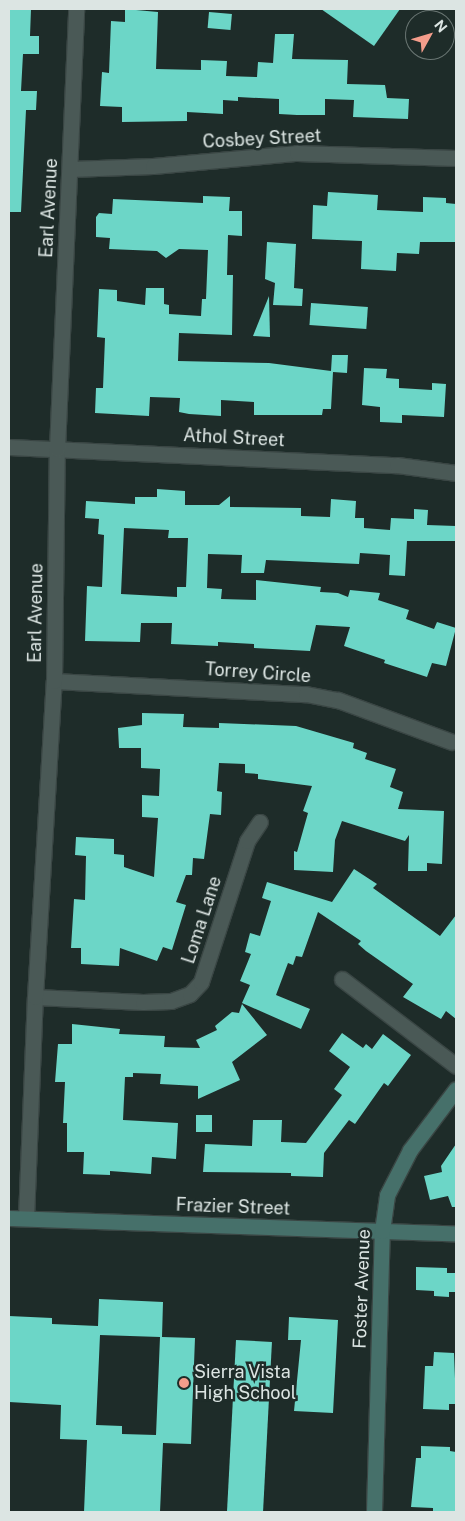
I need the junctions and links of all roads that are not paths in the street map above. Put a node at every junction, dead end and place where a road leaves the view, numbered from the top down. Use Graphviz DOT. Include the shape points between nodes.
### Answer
graph roads {
  1 [pos="76,9"];
  2 [pos="456,158"];
  3 [pos="70,169"];
  4 [pos="9,447"];
  5 [pos="57,449"];
  6 [pos="456,473"];
  7 [pos="54,682"];
  8 [pos="452,742"];
  9 [pos="260,822"];
  10 [pos="342,980"];
  11 [pos="34,997"];
  12 [pos="456,1066"];
  13 [pos="456,1089"];
  14 [pos="9,1218"];
  15 [pos="26,1218"];
  16 [pos="382,1232"];
  17 [pos="456,1234"];
  18 [pos="374,1512"];
  1 -- 3 [label="street, Earl Avenue"];
  2 -- 3 [label="street, Cosbey Street" via="297,153 152,166"];
  3 -- 5 [label="street, Earl Avenue"];
  4 -- 5 [label="street, Athol Street"];
  5 -- 6 [label="street, Athol Street" via="398,465"];
  5 -- 7 [label="street, Earl Avenue"];
  7 -- 8 [label="street, Torrey Circle" via="306,694 338,700"];
  7 -- 11 [label="street, Earl Avenue"];
  9 -- 11 [label="street, Loma Lane" via="247,841 201,982 190,994 171,1001 143,1002"];
  10 -- 12 [label="street"];
  11 -- 15 [label="street, Earl Avenue"];
  13 -- 16 [label="street, Foster Avenue" via="410,1150 387,1195"];
  14 -- 15 [label="street, Frazier Street"];
  15 -- 16 [label="street, Frazier Street"];
  16 -- 17 [label="street, Frazier Street"];
  16 -- 18 [label="street, Foster Avenue"];
}
